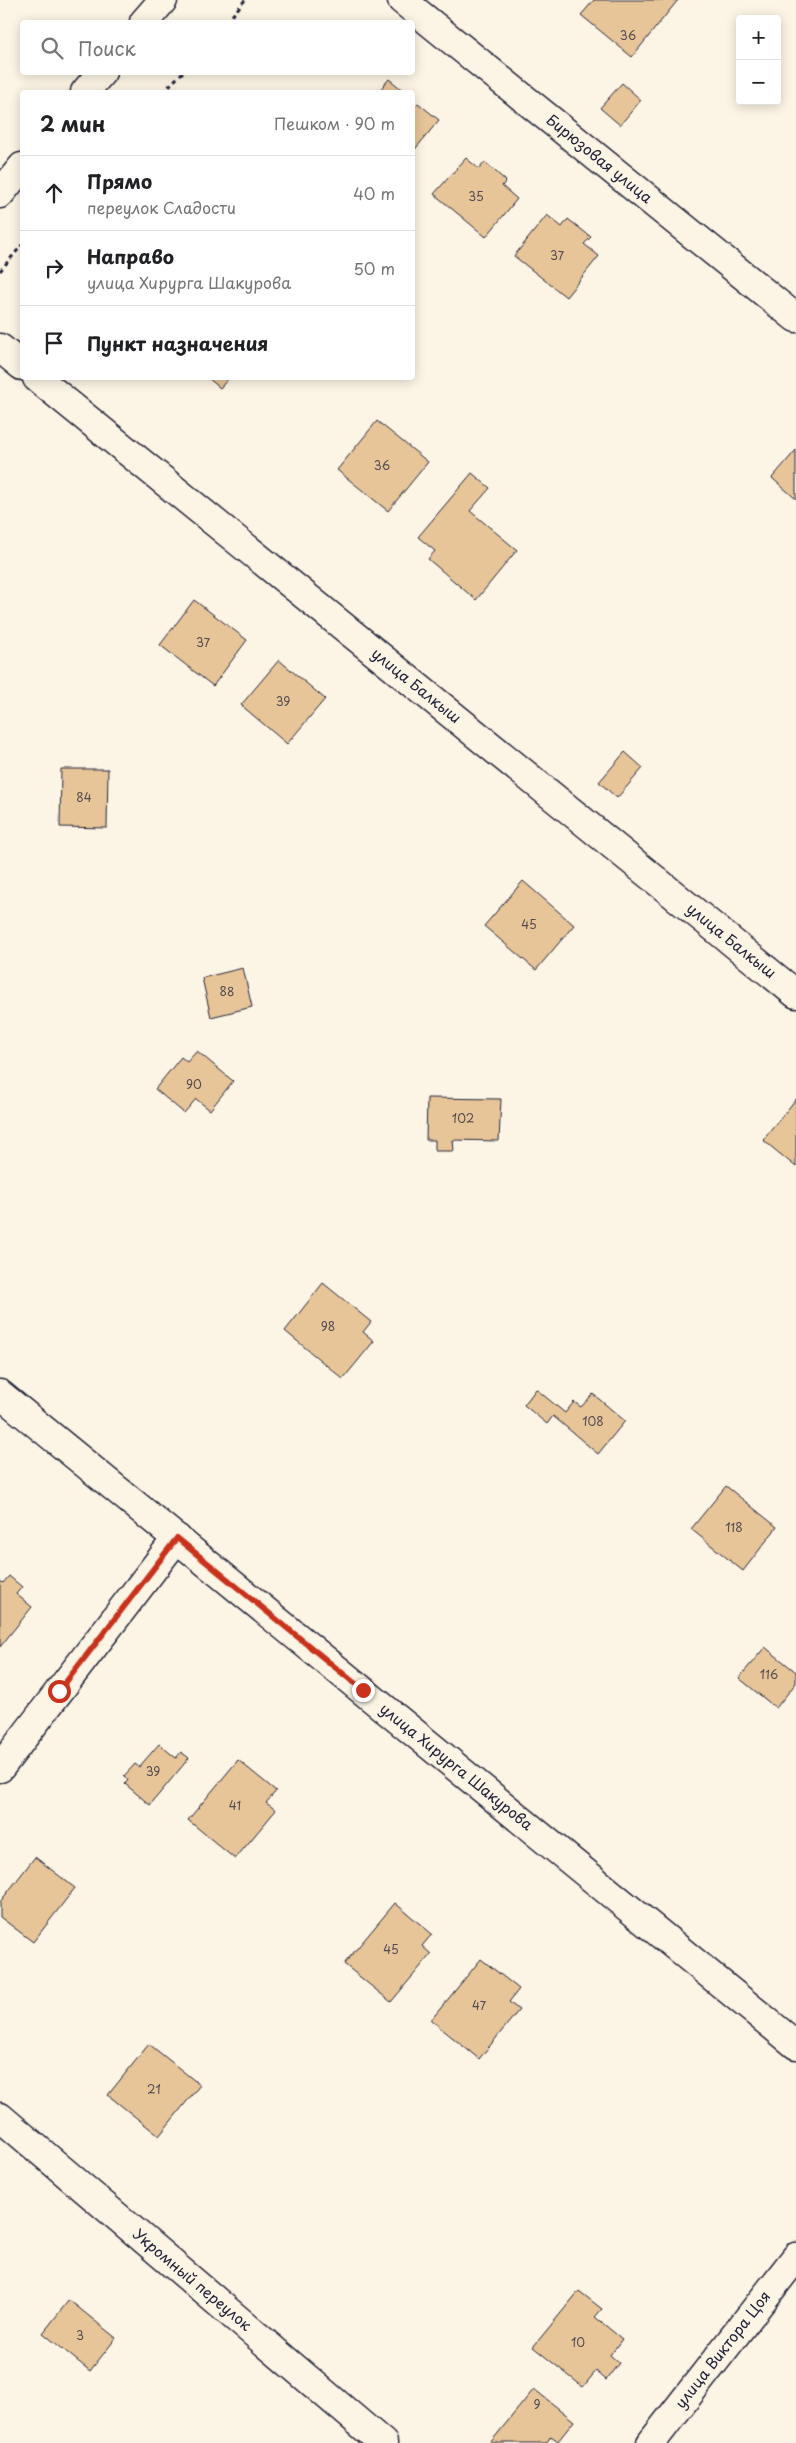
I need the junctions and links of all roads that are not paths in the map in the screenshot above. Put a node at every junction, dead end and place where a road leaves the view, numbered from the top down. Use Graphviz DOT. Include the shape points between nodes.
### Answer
graph roads {
  1 [pos="163,0"];
  2 [pos="402,0"];
  3 [pos="146,20"];
  4 [pos="99,75"];
  5 [pos="87,90"];
  6 [pos="20,169"];
  7 [pos="0,194"];
  8 [pos="796,318"];
  9 [pos="0,348"];
  10 [pos="20,364"];
  11 [pos="39,380"];
  12 [pos="796,994"];
  13 [pos="0,1394"];
  14 [pos="177,1538"];
  15 [pos="0,1768"];
  16 [pos="796,2045"];
  17 [pos="0,2117"];
  18 [pos="796,2258"];
  19 [pos="383,2443"];
  20 [pos="651,2443"];
  1 -- 3 [label="street"];
  2 -- 8 [label="street, Бирюзовая улица"];
  4 -- 5 [label="street"];
  6 -- 7 [label="street"];
  9 -- 10 [label="street"];
  11 -- 12 [label="street, улица Балкыш"];
  13 -- 14 [label="street, улица Хирурга Шакурова"];
  14 -- 15 [label="street"];
  14 -- 16 [label="street, улица Хирурга Шакурова"];
  17 -- 19 [label="street, Укромный переулок"];
  18 -- 20 [label="street, улица Виктора Цоя"];
}
